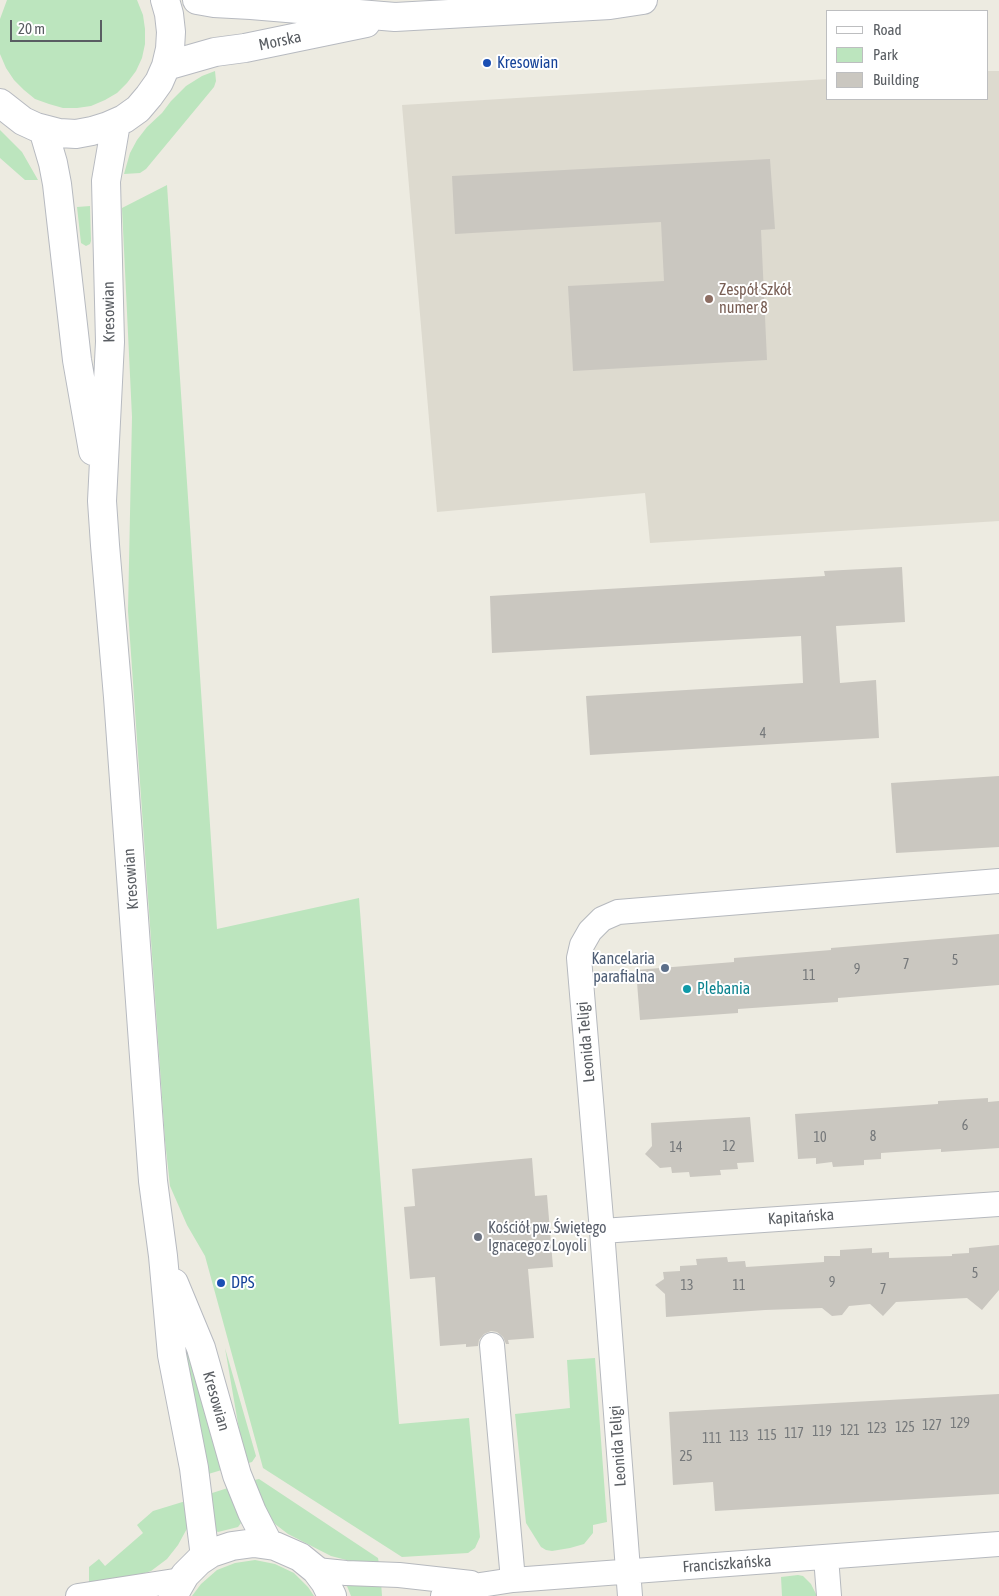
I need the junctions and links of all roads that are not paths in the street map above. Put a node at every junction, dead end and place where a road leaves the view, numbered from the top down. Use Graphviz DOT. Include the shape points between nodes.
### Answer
graph roads {
  1 [pos="165,0"];
  2 [pos="197,0"];
  3 [pos="643,0"];
  4 [pos="395,17"];
  5 [pos="166,66"];
  6 [pos="0,103"];
  7 [pos="116,123"];
  8 [pos="43,129"];
  9 [pos="102,501"];
  10 [pos="999,881"];
  11 [pos="999,1204"];
  12 [pos="602,1231"];
  13 [pos="163,1256"];
  14 [pos="492,1345"];
  15 [pos="999,1544"];
  16 [pos="269,1545"];
  17 [pos="205,1557"];
  18 [pos="826,1557"];
  19 [pos="316,1570"];
  20 [pos="628,1571"];
  21 [pos="512,1580"];
  22 [pos="480,1584"];
  23 [pos="177,1588"];
  24 [pos="78,1596"];
  25 [pos="332,1596"];
  26 [pos="442,1596"];
  27 [pos="630,1596"];
  28 [pos="829,1596"];
  1 -- 5 [label="main road" via="171,32"];
  2 -- 4 [label="main road, Morska"];
  3 -- 4 [label="main road, Morska" via="610,5"];
  4 -- 5 [label="main road, Morska" via="215,52"];
  5 -- 7 [label="main road" via="159,82 138,109"];
  6 -- 8 [label="main road" via="17,117"];
  7 -- 8 [label="main road" via="76,134"];
  7 -- 9 [label="main road, Kresowian" via="106,181 110,342"];
  8 -- 9 [label="main road, Kresowian" via="57,184 78,360"];
  9 -- 13 [label="main road, Kresowian" via="153,1181"];
  10 -- 12 [label="street, Leonida Teligi" via="618,912 602,919 590,931 579,958"];
  11 -- 12 [label="street, Kapitańska"];
  12 -- 20 [label="street, Leonida Teligi"];
  13 -- 16 [label="main road, Kresowian" via="201,1348 237,1475"];
  13 -- 17 [label="main road, Kresowian" via="172,1355 194,1468"];
  14 -- 21 [label="street"];
  15 -- 18 [label="street, Franciszkańska"];
  16 -- 17 [label="main road" via="232,1546"];
  16 -- 19 [label="main road" via="294,1554"];
  17 -- 23 [label="main road"];
  18 -- 20 [label="street, Franciszkańska"];
  18 -- 28 [label="street"];
  19 -- 22 [label="street, Franciszkańska"];
  19 -- 25 [label="main road"];
  20 -- 21 [label="street, Franciszkańska"];
  20 -- 27 [label="street"];
  21 -- 22 [label="street, Franciszkańska"];
  22 -- 26 [label="street, Franciszkańska"];
  23 -- 24 [label="street"];
}
